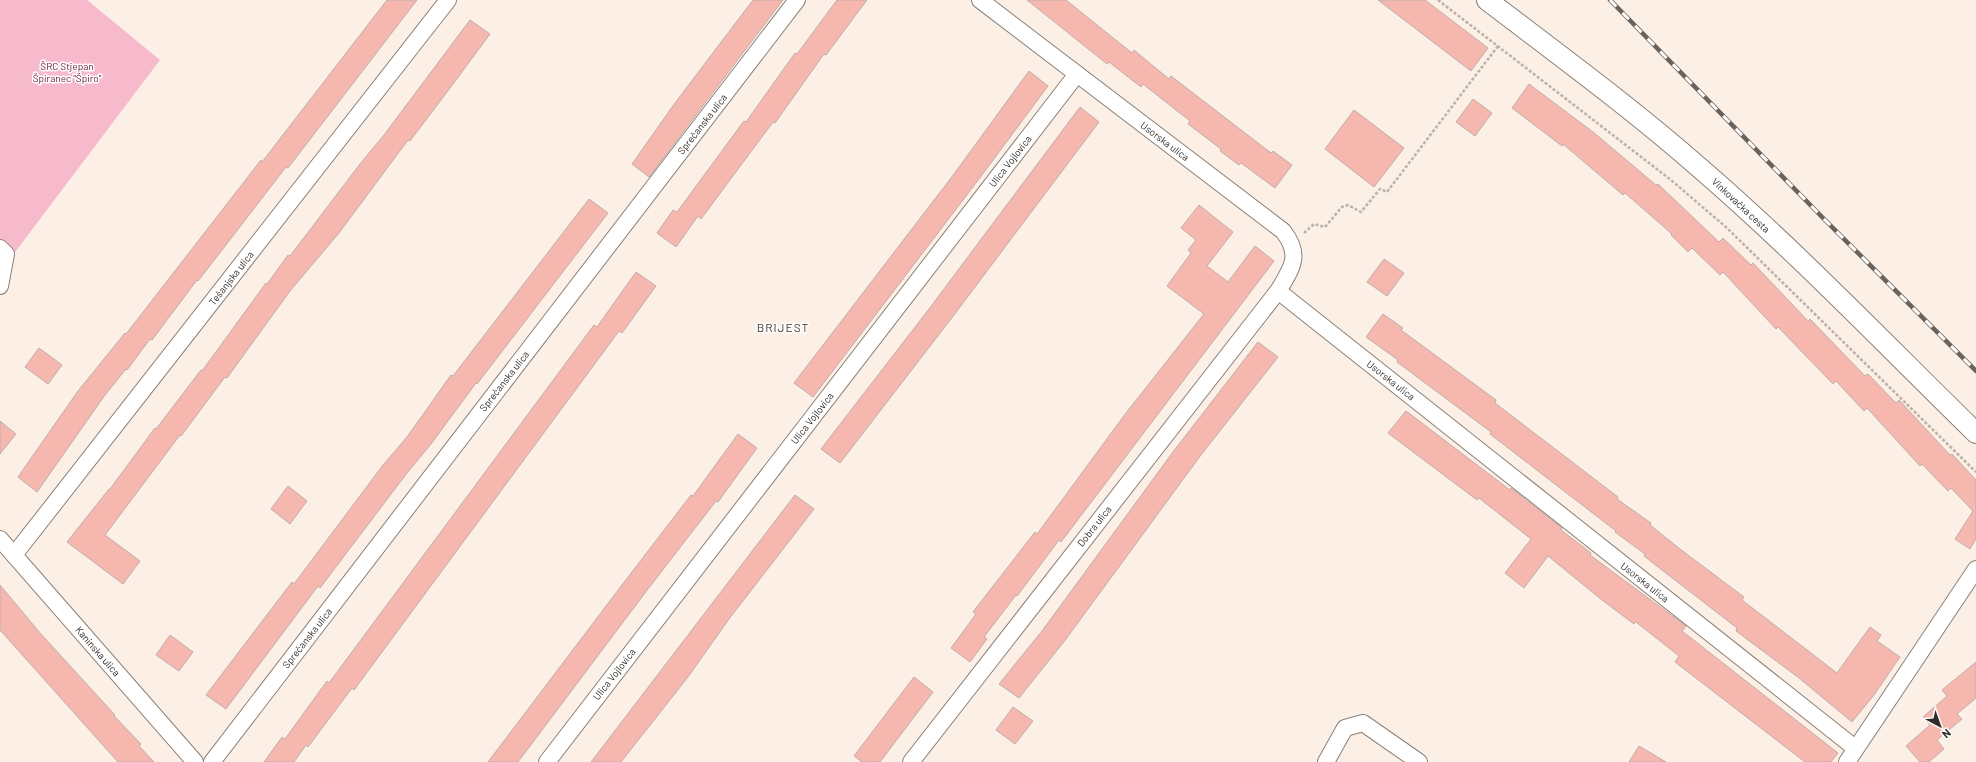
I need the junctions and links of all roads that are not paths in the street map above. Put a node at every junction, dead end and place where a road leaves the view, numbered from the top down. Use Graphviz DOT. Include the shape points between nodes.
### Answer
graph roads {
  1 [pos="448,0"];
  2 [pos="797,0"];
  3 [pos="980,0"];
  4 [pos="1487,0"];
  5 [pos="1078,74"];
  6 [pos="0,248"];
  7 [pos="0,286"];
  8 [pos="1278,290"];
  9 [pos="1976,433"];
  10 [pos="0,539"];
  11 [pos="14,555"];
  12 [pos="1976,569"];
  13 [pos="1855,748"];
  14 [pos="195,762"];
  15 [pos="212,762"];
  16 [pos="546,762"];
  17 [pos="912,762"];
  18 [pos="1326,762"];
  19 [pos="1419,762"];
  20 [pos="1847,762"];
  1 -- 11 [label="street, Tešanjska ulica"];
  2 -- 15 [label="street, Sprečanska ulica"];
  3 -- 5 [label="street, Usorska ulica"];
  4 -- 9 [label="main road, Vinkovačka cesta" via="1700,167 1777,238"];
  5 -- 8 [label="street, Usorska ulica" via="1283,231 1294,248 1292,270"];
  5 -- 16 [label="street, Ulica Vojlovica"];
  6 -- 7 [label="street" via="6,254"];
  8 -- 13 [label="street, Usorska ulica"];
  8 -- 17 [label="street, Dobra ulica"];
  10 -- 11 [label="street, Kaninska ulica"];
  11 -- 14 [label="street, Kaninska ulica"];
  12 -- 13 [label="street"];
  13 -- 20 [label="street"];
  18 -- 19 [label="street" via="1346,728 1363,724"];
}
